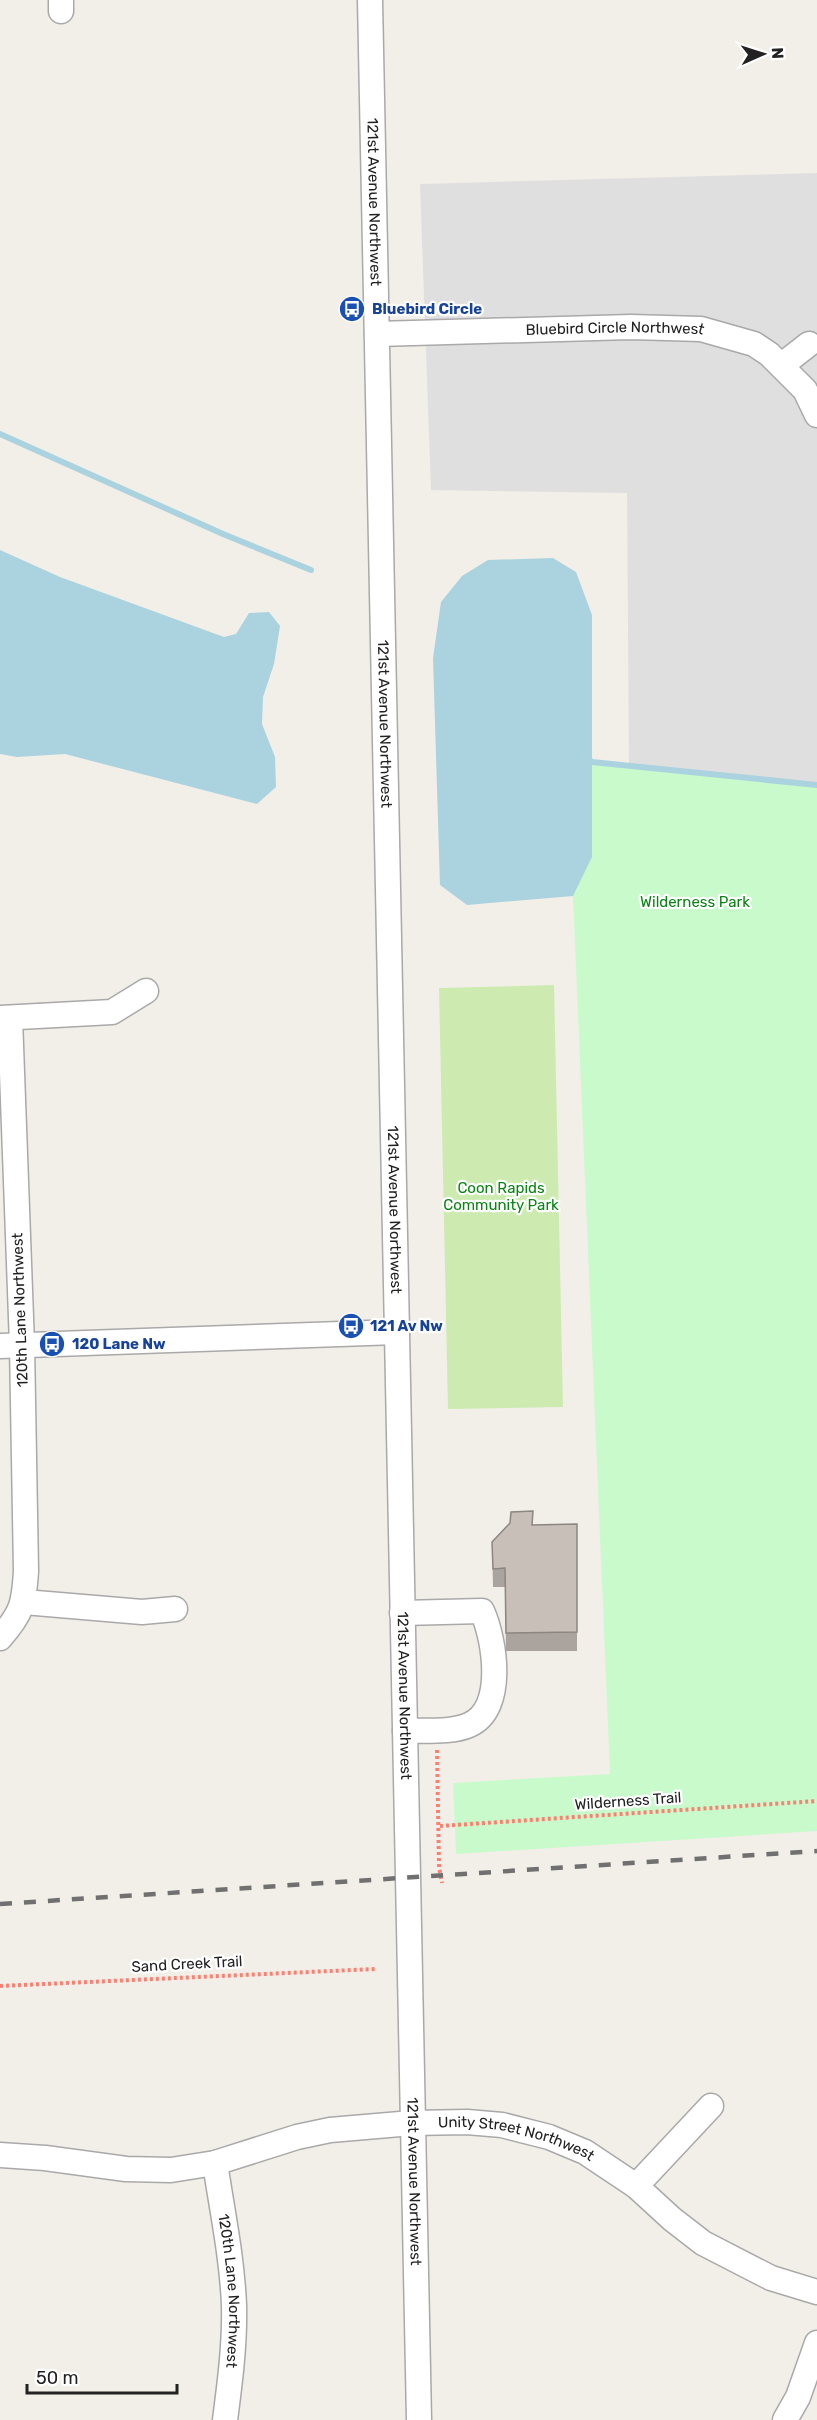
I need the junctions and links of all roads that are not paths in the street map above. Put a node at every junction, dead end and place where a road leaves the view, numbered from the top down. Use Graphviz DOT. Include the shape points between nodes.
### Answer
graph roads {
  1 [pos="370,0"];
  2 [pos="377,334"];
  3 [pos="809,344"];
  4 [pos="782,365"];
  5 [pos="817,415"];
  6 [pos="146,990"];
  7 [pos="5,1018"];
  8 [pos="397,1332"];
  9 [pos="11,1345"];
  10 [pos="24,1602"];
  11 [pos="175,1609"];
  12 [pos="402,1613"];
  13 [pos="0,1638"];
  14 [pos="405,1731"];
  15 [pos="711,2106"];
  16 [pos="412,2123"];
  17 [pos="0,2155"];
  18 [pos="215,2163"];
  19 [pos="636,2186"];
  20 [pos="817,2292"];
  21 [pos="817,2343"];
  22 [pos="225,2420"];
  23 [pos="419,2420"];
  24 [pos="785,2420"];
  1 -- 2 [label="street, 121st Avenue Northwest"];
  2 -- 4 [label="street, Bluebird Circle Northwest" via="631,327 701,329 754,344"];
  2 -- 8 [label="street, 121st Avenue Northwest"];
  3 -- 4 [label="street"];
  4 -- 5 [label="street, Bluebird Circle Northwest" via="805,390"];
  6 -- 7 [label="street" via="112,1012"];
  7 -- 9 [label="street, 120th Lane Northwest"];
  8 -- 9 [label="street"];
  8 -- 12 [label="street, 121st Avenue Northwest"];
  9 -- 10 [label="street, 120th Lane Northwest" via="26,1571"];
  10 -- 11 [label="street" via="142,1612"];
  10 -- 13 [label="street" via="15,1622"];
  12 -- 14 [label="street, 121st Avenue Northwest"];
  12 -- 14 [label="street" via="482,1611 490,1627 494,1693 480,1718 470,1725"];
  14 -- 16 [label="street, 121st Avenue Northwest"];
  15 -- 19 [label="street"];
  16 -- 18 [label="street, Unity Street Northwest" via="330,2130"];
  16 -- 19 [label="street, Unity Street Northwest" via="502,2125 549,2137 585,2152"];
  16 -- 23 [label="street, 121st Avenue Northwest"];
  17 -- 18 [label="street, Unity Street Northwest" via="126,2169 171,2170"];
  18 -- 22 [label="street, 120th Lane Northwest" via="230,2253 234,2306"];
  19 -- 20 [label="street, Unity Street Northwest" via="703,2243 771,2278"];
  21 -- 24 [label="street" via="798,2397"];
}
